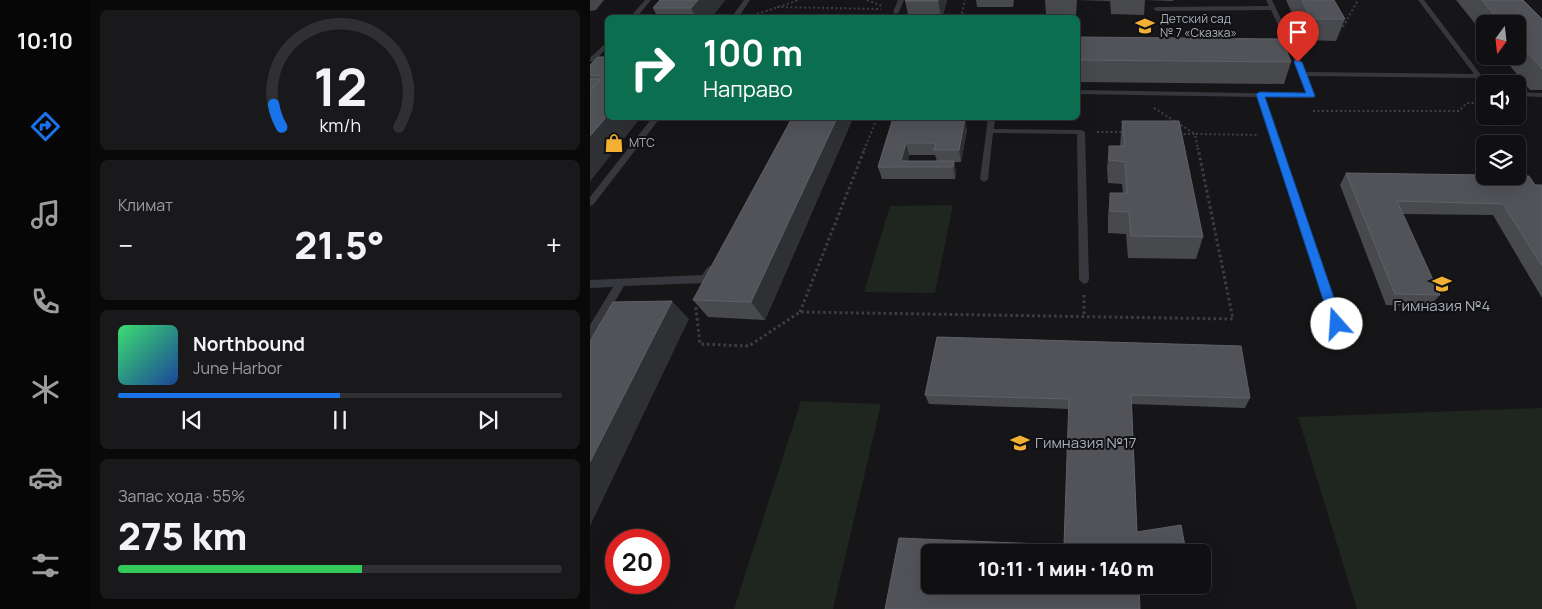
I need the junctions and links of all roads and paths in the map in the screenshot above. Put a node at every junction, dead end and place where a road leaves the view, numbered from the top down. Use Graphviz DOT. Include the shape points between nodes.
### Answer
graph roads {
  1 [pos="596,0"];
  2 [pos="648,0"];
  3 [pos="747,0"];
  4 [pos="799,0"];
  5 [pos="901,0"];
  6 [pos="965,0"];
  7 [pos="1269,0"];
  8 [pos="1358,0"];
  9 [pos="1421,0"];
  10 [pos="590,6"];
  11 [pos="777,7"];
  12 [pos="1273,8"];
  13 [pos="1156,9"];
  14 [pos="892,10"];
  15 [pos="635,15"];
  16 [pos="736,15"];
  17 [pos="754,15"];
  18 [pos="962,15"];
  19 [pos="1343,27"];
  20 [pos="605,46"];
  21 [pos="591,60"];
  22 [pos="605,60"];
  23 [pos="1304,74"];
  24 [pos="1479,75"];
  25 [pos="1476,76"];
  26 [pos="1080,92"];
  27 [pos="1127,92"];
  28 [pos="1260,94"];
  29 [pos="1526,94"];
  30 [pos="1542,95"];
  31 [pos="1476,103"];
  32 [pos="1304,111"];
  33 [pos="654,120"];
  34 [pos="876,120"];
  35 [pos="991,120"];
  36 [pos="991,131"];
  37 [pos="1081,132"];
  38 [pos="1128,133"];
  39 [pos="1176,134"];
  40 [pos="1196,134"];
  41 [pos="1273,135"];
  42 [pos="984,179"];
  43 [pos="590,203"];
  44 [pos="715,262"];
  45 [pos="705,279"];
  46 [pos="1084,280"];
  47 [pos="590,284"];
  48 [pos="620,284"];
  49 [pos="800,312"];
  50 [pos="1084,317"];
  51 [pos="1337,324"];
  52 [pos="590,334"];
  1 -- 10 [label="main road"];
  2 -- 15 [label="lane"];
  3 -- 16 [label="lane"];
  4 -- 11 [label="path"];
  5 -- 14 [label="lane"];
  6 -- 18 [label="path"];
  7 -- 12 [label="lane"];
  8 -- 19 [label="path"];
  9 -- 24 [label="lane"];
  11 -- 14 [label="path"];
  11 -- 17 [label="path"];
  12 -- 13 [label="lane"];
  12 -- 23 [label="lane"];
  20 -- 21 [label="lane"];
  21 -- 22 [label="lane"];
  23 -- 25 [label="lane"];
  23 -- 28 [label="lane" via="1311,96"];
  26 -- 27 [label="lane"];
  27 -- 28 [label="lane"];
  27 -- 40 [label="path"];
  28 -- 41 [label="lane"];
  29 -- 30 [label="lane"];
  31 -- 32 [label="path" via="1467,103 1459,111"];
  33 -- 43 [label="lane"];
  34 -- 49 [label="path"];
  35 -- 36 [label="lane"];
  36 -- 37 [label="lane"];
  36 -- 42 [label="lane"];
  37 -- 38 [label="path"];
  37 -- 46 [label="lane"];
  39 -- 40 [label="path"];
  40 -- 41 [label="path"];
  40 -- 50 [label="path" via="1233,319"];
  41 -- 51 [label="lane"];
  44 -- 45 [label="lane"];
  45 -- 48 [label="lane"];
  45 -- 49 [label="path" via="696,309 700,344 749,346"];
  46 -- 50 [label="path"];
  47 -- 48 [label="lane"];
  48 -- 52 [label="lane"];
  49 -- 50 [label="path"];
}
